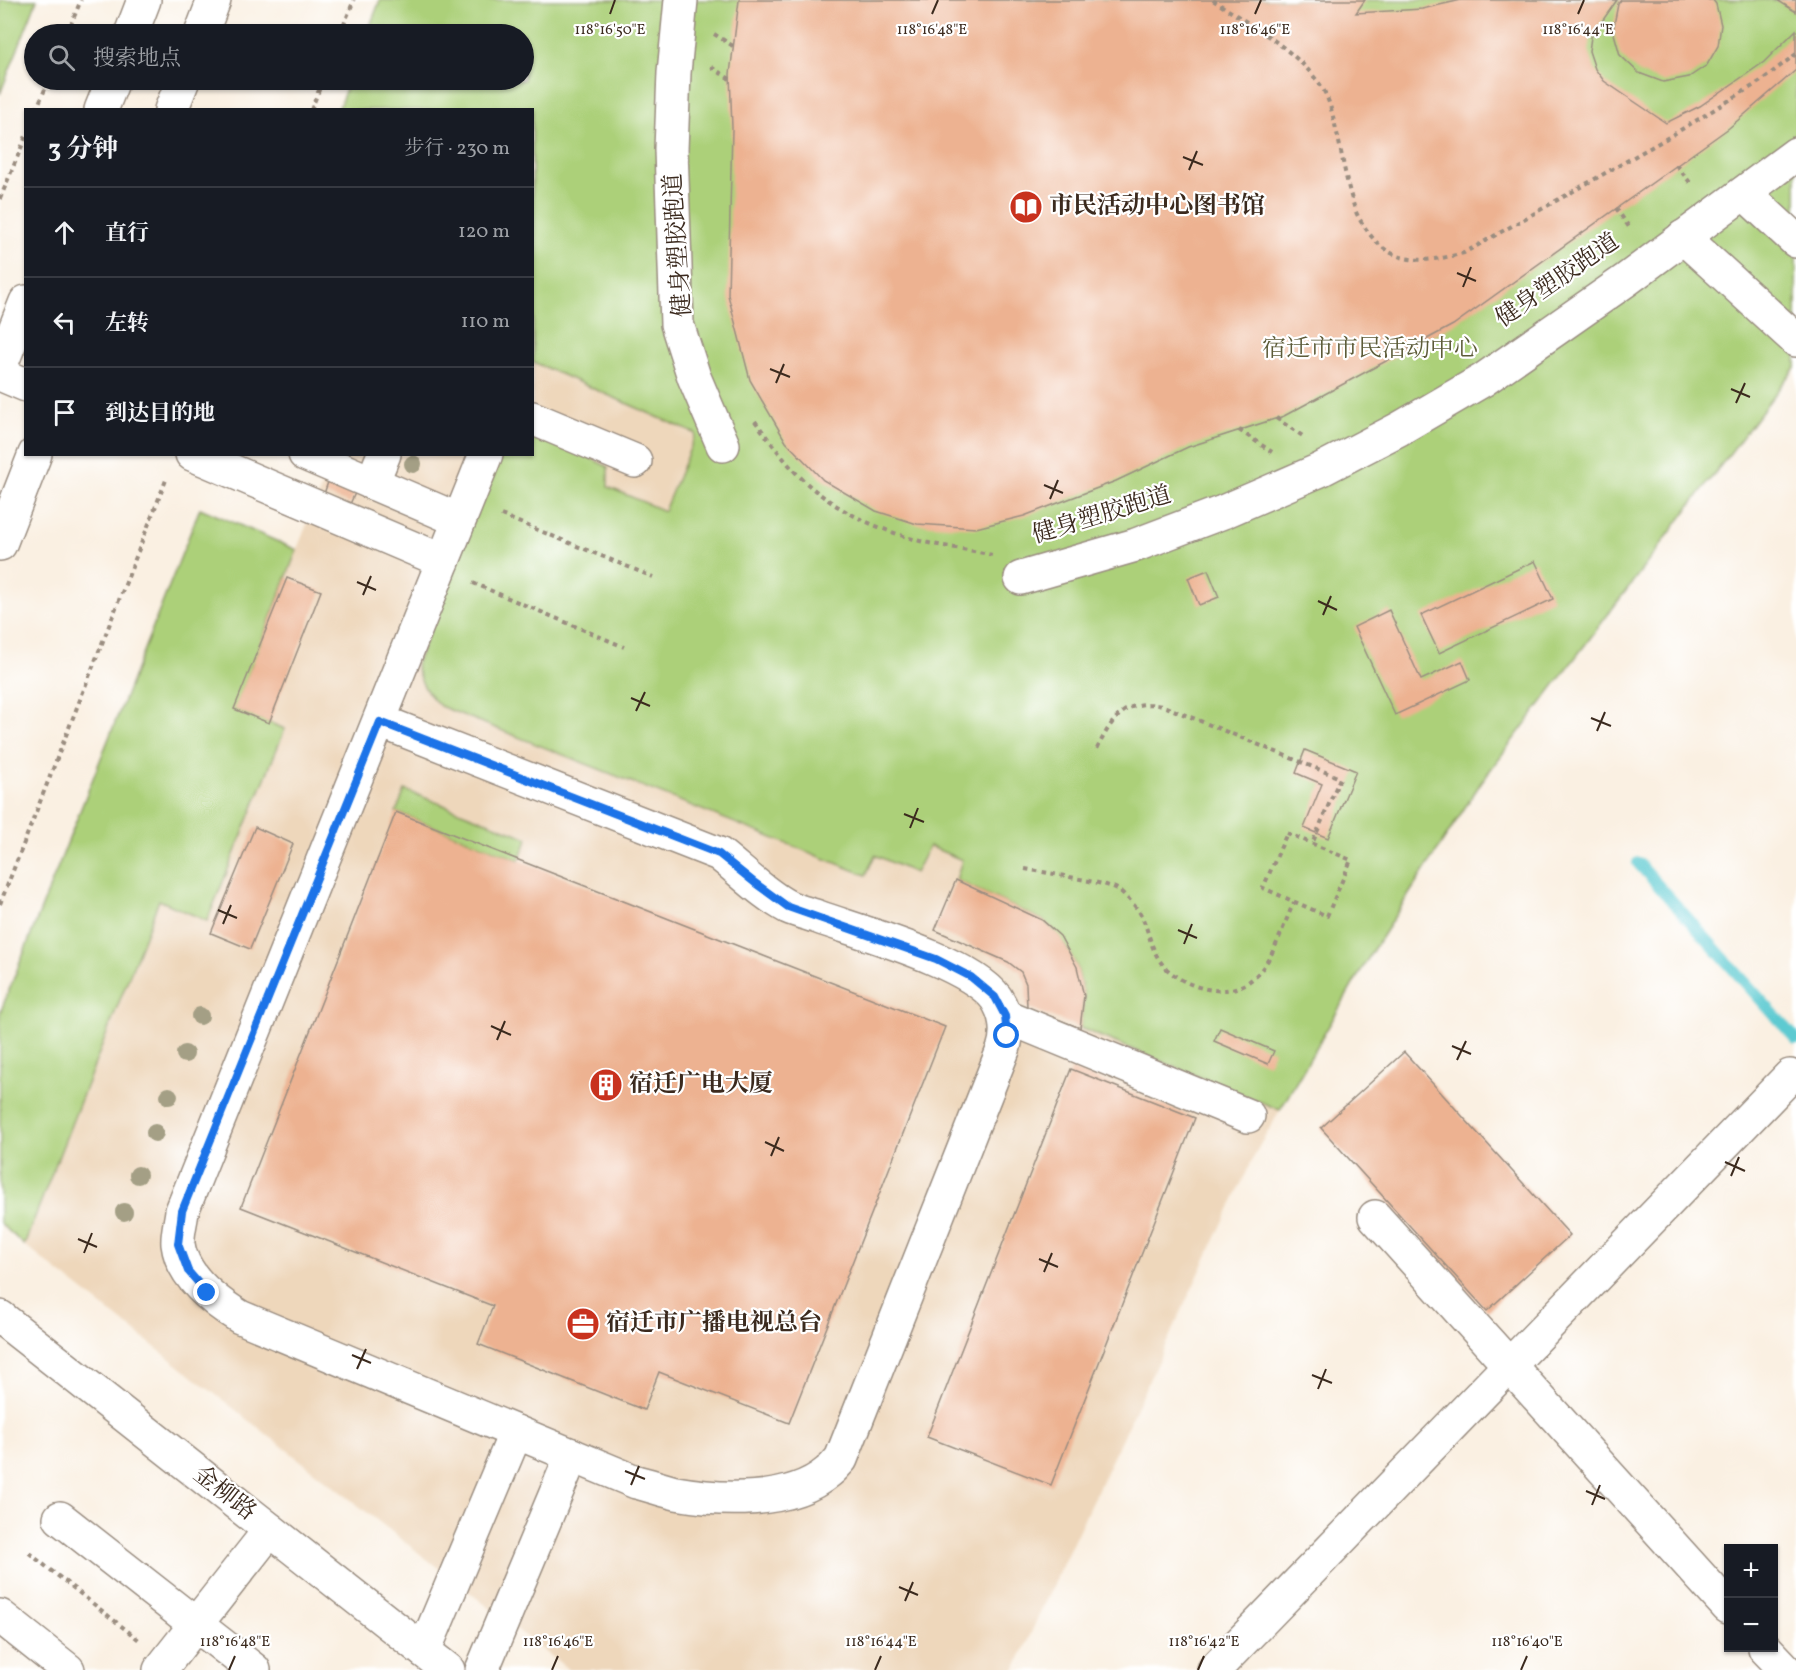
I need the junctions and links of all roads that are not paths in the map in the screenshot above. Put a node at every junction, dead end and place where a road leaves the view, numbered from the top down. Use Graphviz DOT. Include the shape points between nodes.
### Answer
graph roads {
  1 [pos="144,0"];
  2 [pos="214,0"];
  3 [pos="681,0"];
  4 [pos="135,24"];
  5 [pos="205,24"];
  6 [pos="109,90"];
  7 [pos="179,90"];
  8 [pos="102,108"];
  9 [pos="172,108"];
  10 [pos="1796,154"];
  11 [pos="1744,193"];
  12 [pos="1683,237"];
  13 [pos="1796,241"];
  14 [pos="22,323"];
  15 [pos="1796,340"];
  16 [pos="0,367"];
  17 [pos="0,374"];
  18 [pos="24,384"];
  19 [pos="534,419"];
  20 [pos="723,445"];
  21 [pos="34,456"];
  22 [pos="315,456"];
  23 [pos="485,456"];
  24 [pos="635,461"];
  25 [pos="180,464"];
  26 [pos="378,469"];
  27 [pos="463,511"];
  28 [pos="0,544"];
  29 [pos="441,565"];
  30 [pos="1021,578"];
  31 [pos="380,722"];
  32 [pos="1005,1016"];
  33 [pos="1790,1076"];
  34 [pos="1248,1116"];
  35 [pos="1375,1217"];
  36 [pos="0,1317"];
  37 [pos="1509,1365"];
  38 [pos="516,1432"];
  39 [pos="572,1455"];
  40 [pos="60,1518"];
  41 [pos="270,1530"];
  42 [pos="1724,1603"];
  43 [pos="0,1616"];
  44 [pos="195,1624"];
  45 [pos="1770,1652"];
  46 [pos="436,1660"];
  47 [pos="163,1666"];
  48 [pos="68,1670"];
  49 [pos="254,1670"];
  50 [pos="482,1670"];
  51 [pos="1214,1670"];
  52 [pos="1786,1670"];
  1 -- 4 [label="street"];
  2 -- 5 [label="street"];
  3 -- 20 [label="street" via="670,149 677,324"];
  6 -- 8 [label="street"];
  7 -- 9 [label="street"];
  10 -- 11 [label="street"];
  11 -- 12 [label="street"];
  11 -- 13 [label="street"];
  12 -- 15 [label="street"];
  12 -- 30 [label="street" via="1483,380 1330,465 1136,545"];
  14 -- 16 [label="street"];
  17 -- 18 [label="street"];
  19 -- 24 [label="street"];
  21 -- 28 [label="street"];
  22 -- 26 [label="street"];
  23 -- 27 [label="street"];
  25 -- 29 [label="street"];
  26 -- 27 [label="street"];
  27 -- 29 [label="street"];
  29 -- 31 [label="street"];
  31 -- 32 [label="street" via="719,854 788,907 936,959 971,977 995,997"];
  31 -- 38 [label="street" via="182,1211 178,1244 188,1271 220,1305 240,1317"];
  32 -- 34 [label="street"];
  32 -- 39 [label="street" via="1007,1036 1003,1050 841,1459 828,1473 782,1494 730,1498 676,1493 636,1482"];
  33 -- 37 [label="street"];
  35 -- 37 [label="street"];
  36 -- 41 [label="street, 金柳路"];
  37 -- 42 [label="street"];
  37 -- 51 [label="street"];
  38 -- 39 [label="street"];
  38 -- 46 [label="street"];
  39 -- 50 [label="street"];
  40 -- 44 [label="street"];
  41 -- 44 [label="street"];
  41 -- 46 [label="street, 金柳路"];
  43 -- 48 [label="street"];
  44 -- 47 [label="street"];
  44 -- 49 [label="street"];
  45 -- 52 [label="street"];
}
